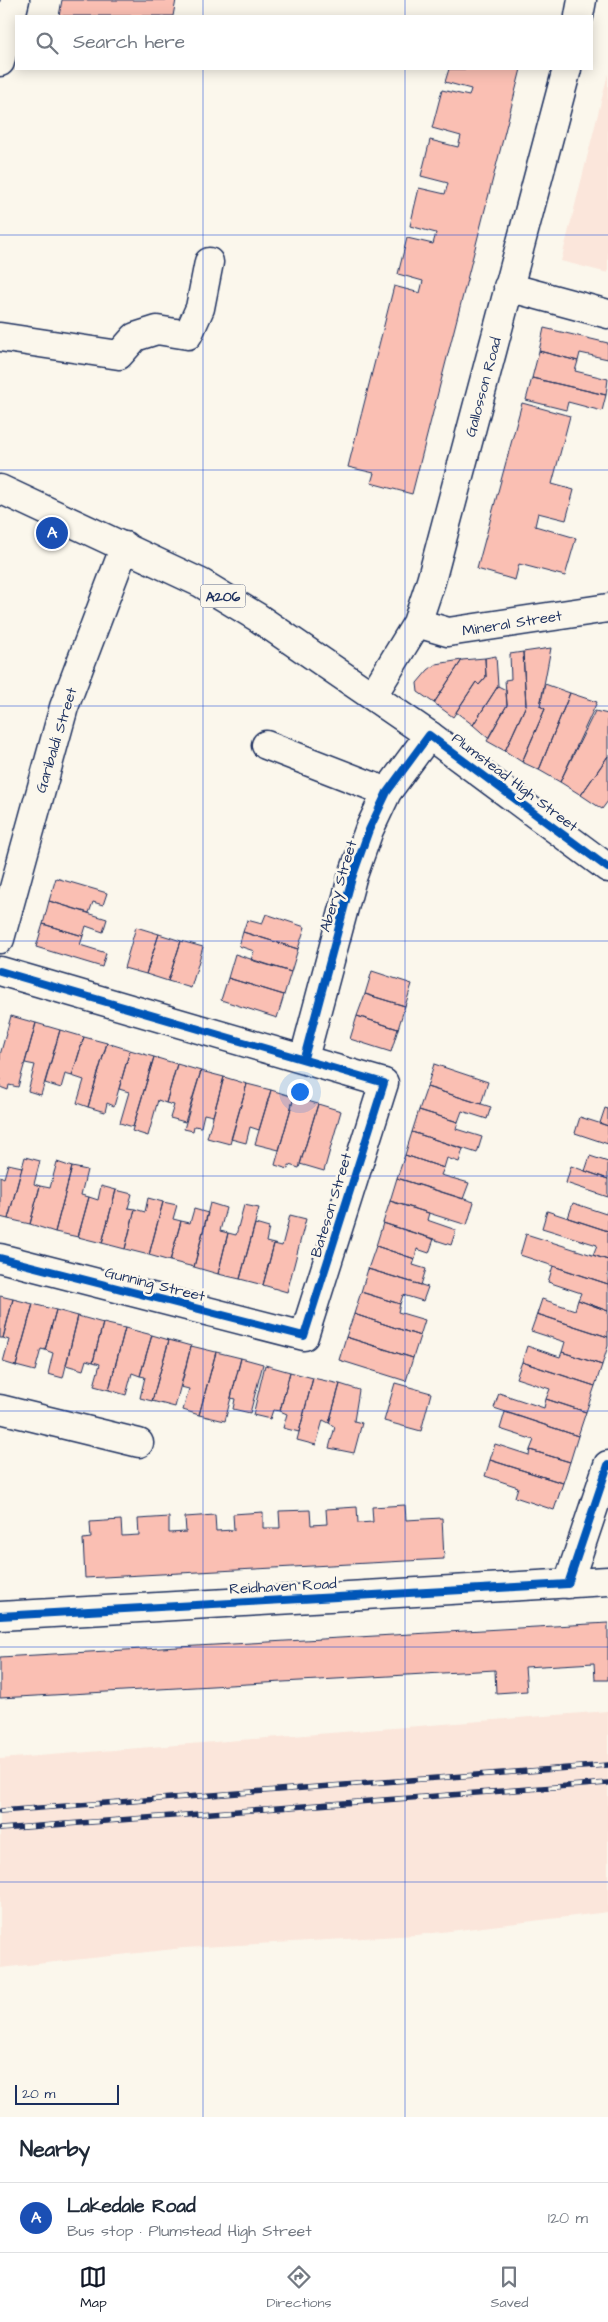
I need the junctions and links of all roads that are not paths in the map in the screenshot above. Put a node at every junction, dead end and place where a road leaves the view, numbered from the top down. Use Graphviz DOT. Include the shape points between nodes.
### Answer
graph roads {
  1 [pos="15,0"];
  2 [pos="582,0"];
  3 [pos="579,15"];
  4 [pos="0,62"];
  5 [pos="567,70"];
  6 [pos="209,262"];
  7 [pos="508,287"];
  8 [pos="608,314"];
  9 [pos="0,336"];
  10 [pos="0,490"];
  11 [pos="125,546"];
  12 [pos="608,608"];
  13 [pos="417,623"];
  14 [pos="373,695"];
  15 [pos="429,735"];
  16 [pos="266,745"];
  17 [pos="387,792"];
  18 [pos="608,868"];
  19 [pos="0,939"];
  20 [pos="0,971"];
  21 [pos="304,1058"];
  22 [pos="0,1258"];
  23 [pos="304,1336"];
  24 [pos="0,1409"];
  25 [pos="139,1443"];
  26 [pos="608,1465"];
  27 [pos="608,1581"];
  28 [pos="568,1584"];
  29 [pos="0,1616"];
  1 -- 4 [label="street"];
  2 -- 3 [label="street"];
  5 -- 7 [label="street, Gallosson Road"];
  6 -- 9 [label="street" via="200,308 188,335 157,330 135,337 119,355"];
  7 -- 8 [label="street"];
  7 -- 13 [label="street, Gallosson Road" via="486,380"];
  10 -- 11 [label="street, Plumstead High Street / A206"];
  11 -- 14 [label="street, Plumstead High Street / A206" via="201,583 257,616"];
  11 -- 19 [label="street, Garibaldi Street" via="64,707"];
  12 -- 13 [label="street, Mineral Street" via="448,632"];
  13 -- 14 [label="street, Gallosson Road"];
  14 -- 15 [label="street, Plumstead High Street / A206"];
  15 -- 17 [label="street, Abery Street"];
  15 -- 18 [label="street, Plumstead High Street / A206"];
  16 -- 17 [label="street"];
  17 -- 21 [label="street, Abery Street" via="352,878"];
  20 -- 21 [label="street"];
  21 -- 23 [label="street, Bateson Street" via="384,1083"];
  22 -- 23 [label="street, Gunning Street"];
  24 -- 25 [label="street"];
  26 -- 28 [label="street"];
  27 -- 28 [label="street, Reidhaven Road"];
  28 -- 29 [label="street, Reidhaven Road"];
}
